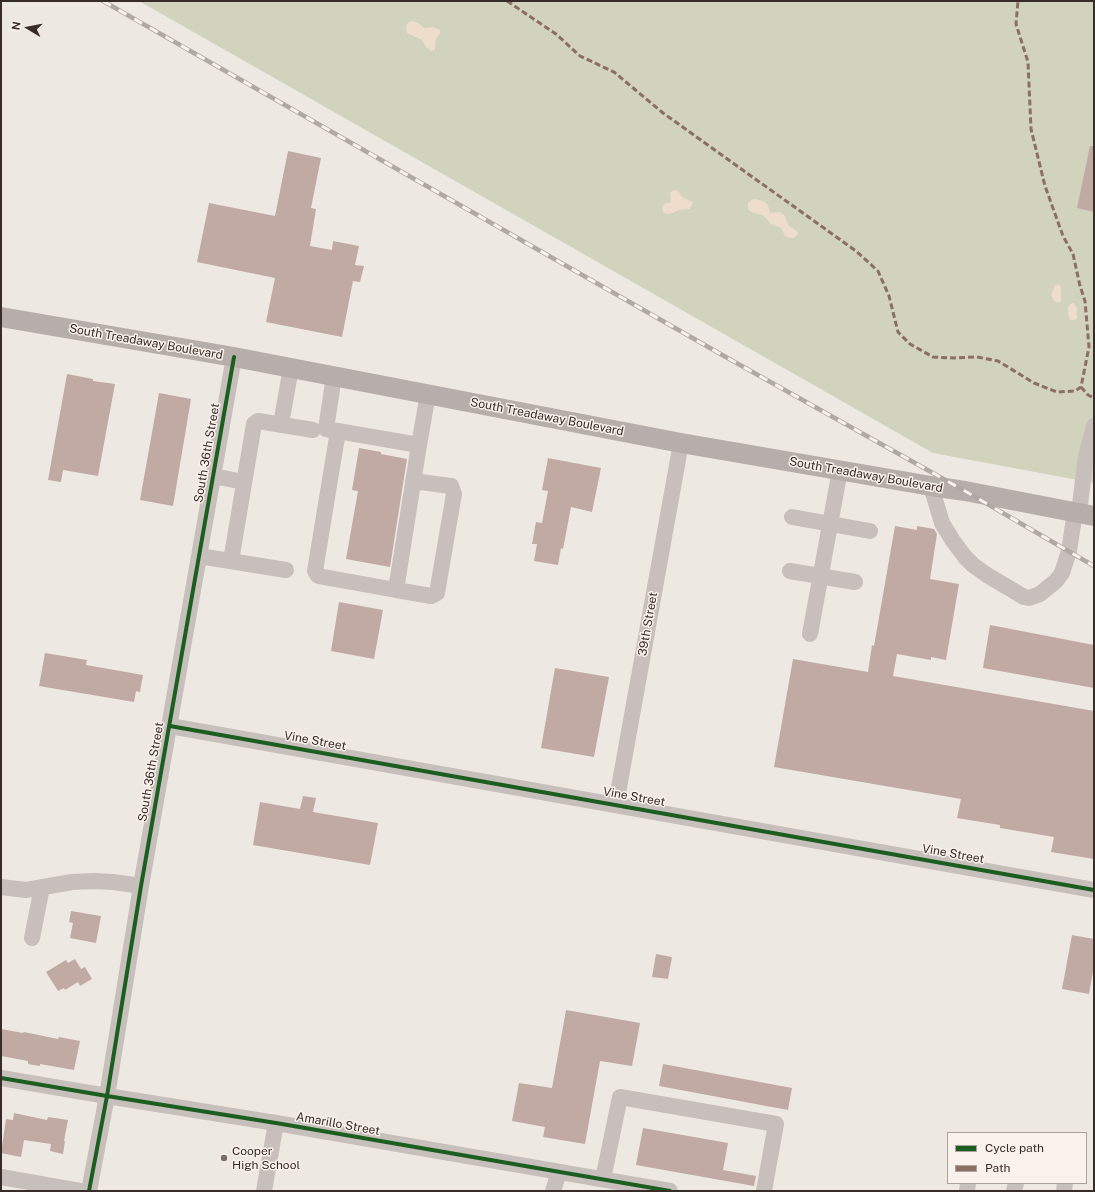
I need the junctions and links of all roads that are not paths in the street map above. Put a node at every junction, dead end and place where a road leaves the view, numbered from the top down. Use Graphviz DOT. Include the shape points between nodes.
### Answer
graph roads {
  1 [pos="1,317"];
  2 [pos="234,357"];
  3 [pos="291,368"];
  4 [pos="334,376"];
  5 [pos="428,394"];
  6 [pos="281,424"];
  7 [pos="1094,426"];
  8 [pos="313,430"];
  9 [pos="338,431"];
  10 [pos="681,443"];
  11 [pos="419,445"];
  12 [pos="840,470"];
  13 [pos="213,476"];
  14 [pos="413,481"];
  15 [pos="244,482"];
  16 [pos="931,486"];
  17 [pos="1083,514"];
  18 [pos="792,517"];
  19 [pos="830,524"];
  20 [pos="870,531"];
  21 [pos="199,556"];
  22 [pos="231,561"];
  23 [pos="286,570"];
  24 [pos="790,571"];
  25 [pos="820,576"];
  26 [pos="855,582"];
  27 [pos="396,590"];
  28 [pos="810,634"];
  29 [pos="170,726"];
  30 [pos="616,804"];
  31 [pos="141,886"];
  32 [pos="1,887"];
  33 [pos="42,887"];
  34 [pos="1094,890"];
  35 [pos="32,938"];
  36 [pos="1,1078"];
  37 [pos="107,1096"];
  38 [pos="276,1123"];
  39 [pos="559,1172"];
  40 [pos="1,1177"];
  41 [pos="604,1179"];
  42 [pos="80,1191"];
  43 [pos="88,1191"];
  44 [pos="264,1191"];
  45 [pos="553,1191"];
  46 [pos="670,1191"];
  47 [pos="764,1191"];
  1 -- 2 [label="main road, South Treadaway Boulevard"];
  2 -- 3 [label="main road, South Treadaway Boulevard"];
  2 -- 13 [label="street, South 36th Street"];
  3 -- 4 [label="main road, South Treadaway Boulevard"];
  3 -- 6 [label="street"];
  4 -- 5 [label="main road, South Treadaway Boulevard"];
  4 -- 9 [label="street" via="326,429"];
  5 -- 10 [label="main road, South Treadaway Boulevard"];
  5 -- 11 [label="street"];
  6 -- 8 [label="street"];
  6 -- 15 [label="street" via="258,421 254,424"];
  7 -- 17 [label="street" via="1086,456"];
  9 -- 11 [label="street"];
  9 -- 27 [label="street" via="315,570 318,576"];
  10 -- 12 [label="main road, South Treadaway Boulevard"];
  10 -- 30 [label="street, 39th Street"];
  11 -- 14 [label="street"];
  12 -- 16 [label="main road, South Treadaway Boulevard"];
  12 -- 19 [label="street"];
  13 -- 15 [label="street"];
  13 -- 21 [label="street, South 36th Street"];
  14 -- 27 [label="street"];
  14 -- 27 [label="street" via="451,486 454,494 437,593 431,596"];
  15 -- 22 [label="street"];
  16 -- 17 [label="main road, South Treadaway Boulevard" via="965,490"];
  16 -- 17 [label="street" via="942,524 965,557 987,575 1029,598 1046,590 1062,573"];
  18 -- 19 [label="street"];
  19 -- 20 [label="street"];
  19 -- 25 [label="street"];
  21 -- 22 [label="street"];
  21 -- 29 [label="street, South 36th Street"];
  22 -- 23 [label="street"];
  24 -- 25 [label="street"];
  25 -- 26 [label="street"];
  25 -- 28 [label="street"];
  29 -- 30 [label="street, Vine Street"];
  29 -- 31 [label="street, South 36th Street"];
  30 -- 34 [label="street, Vine Street"];
  31 -- 33 [label="street" via="94,881"];
  31 -- 37 [label="street, South 36th Street"];
  32 -- 33 [label="street" via="26,890"];
  33 -- 35 [label="street"];
  36 -- 37 [label="street, Amarillo Street"];
  37 -- 38 [label="street, Amarillo Street"];
  37 -- 43 [label="street, South 36th Street"];
  38 -- 39 [label="street, Amarillo Street"];
  38 -- 44 [label="street"];
  39 -- 41 [label="street, Amarillo Street"];
  39 -- 45 [label="street"];
  40 -- 42 [label="street"];
  41 -- 46 [label="street, Amarillo Street"];
  41 -- 47 [label="street" via="620,1096 776,1124"];
}
